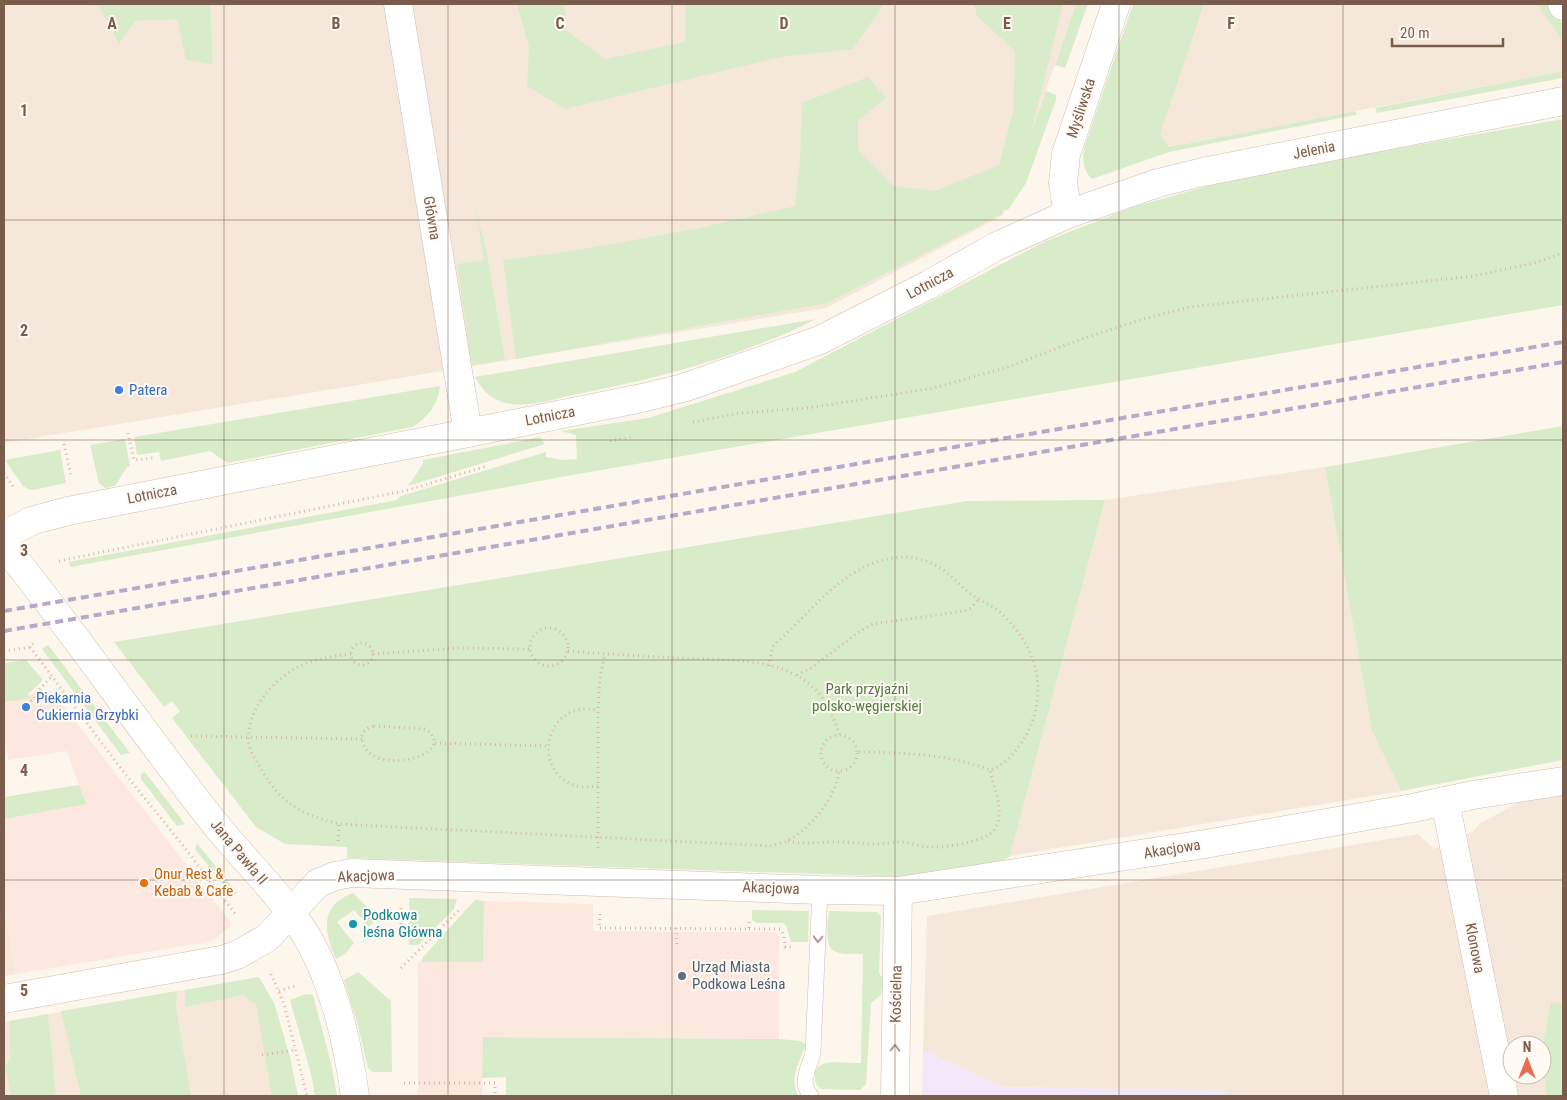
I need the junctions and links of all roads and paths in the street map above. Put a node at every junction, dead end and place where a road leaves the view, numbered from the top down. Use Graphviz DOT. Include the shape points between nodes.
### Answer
graph roads {
  1 [pos="398,4"];
  2 [pos="1116,4"];
  3 [pos="1563,101"];
  4 [pos="1068,214"];
  5 [pos="1563,252"];
  6 [pos="684,424"];
  7 [pos="128,433"];
  8 [pos="468,433"];
  9 [pos="638,435"];
  10 [pos="603,441"];
  11 [pos="64,444"];
  12 [pos="158,462"];
  13 [pos="494,464"];
  14 [pos="4,473"];
  15 [pos="71,478"];
  16 [pos="14,488"];
  17 [pos="4,535"];
  18 [pos="4,545"];
  19 [pos="58,561"];
  20 [pos="978,600"];
  21 [pos="530,649"];
  22 [pos="4,651"];
  23 [pos="568,651"];
  24 [pos="351,654"];
  25 [pos="373,654"];
  26 [pos="605,654"];
  27 [pos="769,666"];
  28 [pos="797,675"];
  29 [pos="52,676"];
  30 [pos="31,701"];
  31 [pos="598,710"];
  32 [pos="840,734"];
  33 [pos="186,736"];
  34 [pos="249,736"];
  35 [pos="362,739"];
  36 [pos="435,743"];
  37 [pos="548,746"];
  38 [pos="857,752"];
  39 [pos="990,770"];
  40 [pos="839,772"];
  41 [pos="1563,781"];
  42 [pos="598,786"];
  43 [pos="1445,801"];
  44 [pos="339,824"];
  45 [pos="598,837"];
  46 [pos="338,840"];
  47 [pos="788,841"];
  48 [pos="597,882"];
  49 [pos="820,890"];
  50 [pos="898,892"];
  51 [pos="463,902"];
  52 [pos="600,908"];
  53 [pos="749,912"];
  54 [pos="290,913"];
  55 [pos="240,921"];
  56 [pos="676,928"];
  57 [pos="749,929"];
  58 [pos="677,946"];
  59 [pos="818,948"];
  60 [pos="267,966"];
  61 [pos="400,968"];
  62 [pos="4,999"];
  63 [pos="296,1050"];
  64 [pos="262,1055"];
  65 [pos="404,1083"];
  66 [pos="307,1096"];
  67 [pos="355,1096"];
  68 [pos="495,1096"];
  69 [pos="811,1096"];
  70 [pos="894,1096"];
  71 [pos="1504,1096"];
  1 -- 8 [label="street, Główna"];
  2 -- 4 [label="street, Myśliwska" via="1066,154 1063,183"];
  3 -- 4 [label="street, Jelenia" via="1203,172 1158,183"];
  4 -- 8 [label="street, Lotnicza" via="995,247 820,340 684,388"];
  5 -- 6 [label="path" via="1534,263 1474,276 1190,307 1143,319 1008,367 934,388 808,408 740,413"];
  7 -- 12 [label="path" via="134,460 157,457"];
  8 -- 17 [label="street, Lotnicza" via="68,511 31,521"];
  9 -- 10 [label="path"];
  11 -- 15 [label="path"];
  13 -- 19 [label="path" via="408,490"];
  14 -- 16 [label="path"];
  18 -- 54 [label="street, Jana Pawła II" via="212,821"];
  20 -- 27 [label="path" via="929,562 905,557 880,560 854,572 825,595 774,647"];
  20 -- 28 [label="path" via="964,611 873,624"];
  20 -- 39 [label="path" via="1001,613 1016,630 1030,650 1038,683 1038,704 1030,729 1014,752"];
  21 -- 23 [label="path" via="536,662 548,667 561,662"];
  21 -- 23 [label="path" via="537,632 550,628 557,629 566,638"];
  21 -- 25 [label="path" via="459,648"];
  22 -- 29 [label="path" via="30,647"];
  23 -- 26 [label="path"];
  24 -- 25 [label="path" via="360,664 369,662"];
  24 -- 25 [label="path" via="355,646 365,643"];
  24 -- 34 [label="path" via="305,664 276,683 251,718"];
  26 -- 27 [label="path"];
  26 -- 31 [label="path"];
  27 -- 28 [label="path"];
  28 -- 32 [label="path" via="819,693"];
  29 -- 30 [label="path"];
  29 -- 55 [label="path"];
  31 -- 37 [label="path" via="588,708 568,713 549,736"];
  31 -- 42 [label="path"];
  32 -- 38 [label="path" via="852,740"];
  32 -- 40 [label="path" via="826,739 820,752 826,766"];
  33 -- 34 [label="path"];
  34 -- 35 [label="path"];
  34 -- 44 [label="path" via="250,747 266,776 288,803 311,817"];
  35 -- 36 [label="path" via="365,730 374,726 418,728 431,732"];
  35 -- 36 [label="path" via="368,752 385,760 412,760 424,755"];
  36 -- 37 [label="path"];
  37 -- 42 [label="path" via="550,760 557,773 569,783 583,787"];
  38 -- 39 [label="path" via="922,756 970,763"];
  38 -- 40 [label="path" via="854,764"];
  39 -- 47 [label="path" via="998,811 993,831 984,837 935,847 894,842"];
  40 -- 47 [label="path" via="828,801 818,816"];
  41 -- 43 [label="street, Akacjowa"];
  42 -- 45 [label="path"];
  43 -- 50 [label="street, Akacjowa" via="1205,844"];
  43 -- 71 [label="street, Klonowa"];
  44 -- 45 [label="path"];
  44 -- 46 [label="path"];
  45 -- 47 [label="path" via="770,846"];
  45 -- 48 [label="path"];
  48 -- 49 [label="street, Akacjowa"];
  48 -- 54 [label="street, Akacjowa" via="352,873 318,883"];
  49 -- 50 [label="street, Akacjowa"];
  49 -- 59 [label="lane, one-way"];
  70 -- 50 [label="street, Kościelna, one-way"];
  51 -- 61 [label="path" via="459,910"];
  52 -- 56 [label="path" via="599,928"];
  53 -- 57 [label="path"];
  54 -- 62 [label="street, Akacjowa" via="268,938 221,960"];
  54 -- 67 [label="street, Jana Pawła II" via="312,945 331,992"];
  56 -- 57 [label="path"];
  56 -- 58 [label="path"];
  57 -- 59 [label="path" via="780,929 785,947"];
  59 -- 69 [label="lane" via="814,1052 804,1081"];
  60 -- 63 [label="path" via="284,1004"];
  63 -- 64 [label="path"];
  63 -- 66 [label="path"];
  65 -- 68 [label="path" via="495,1083"];
}
